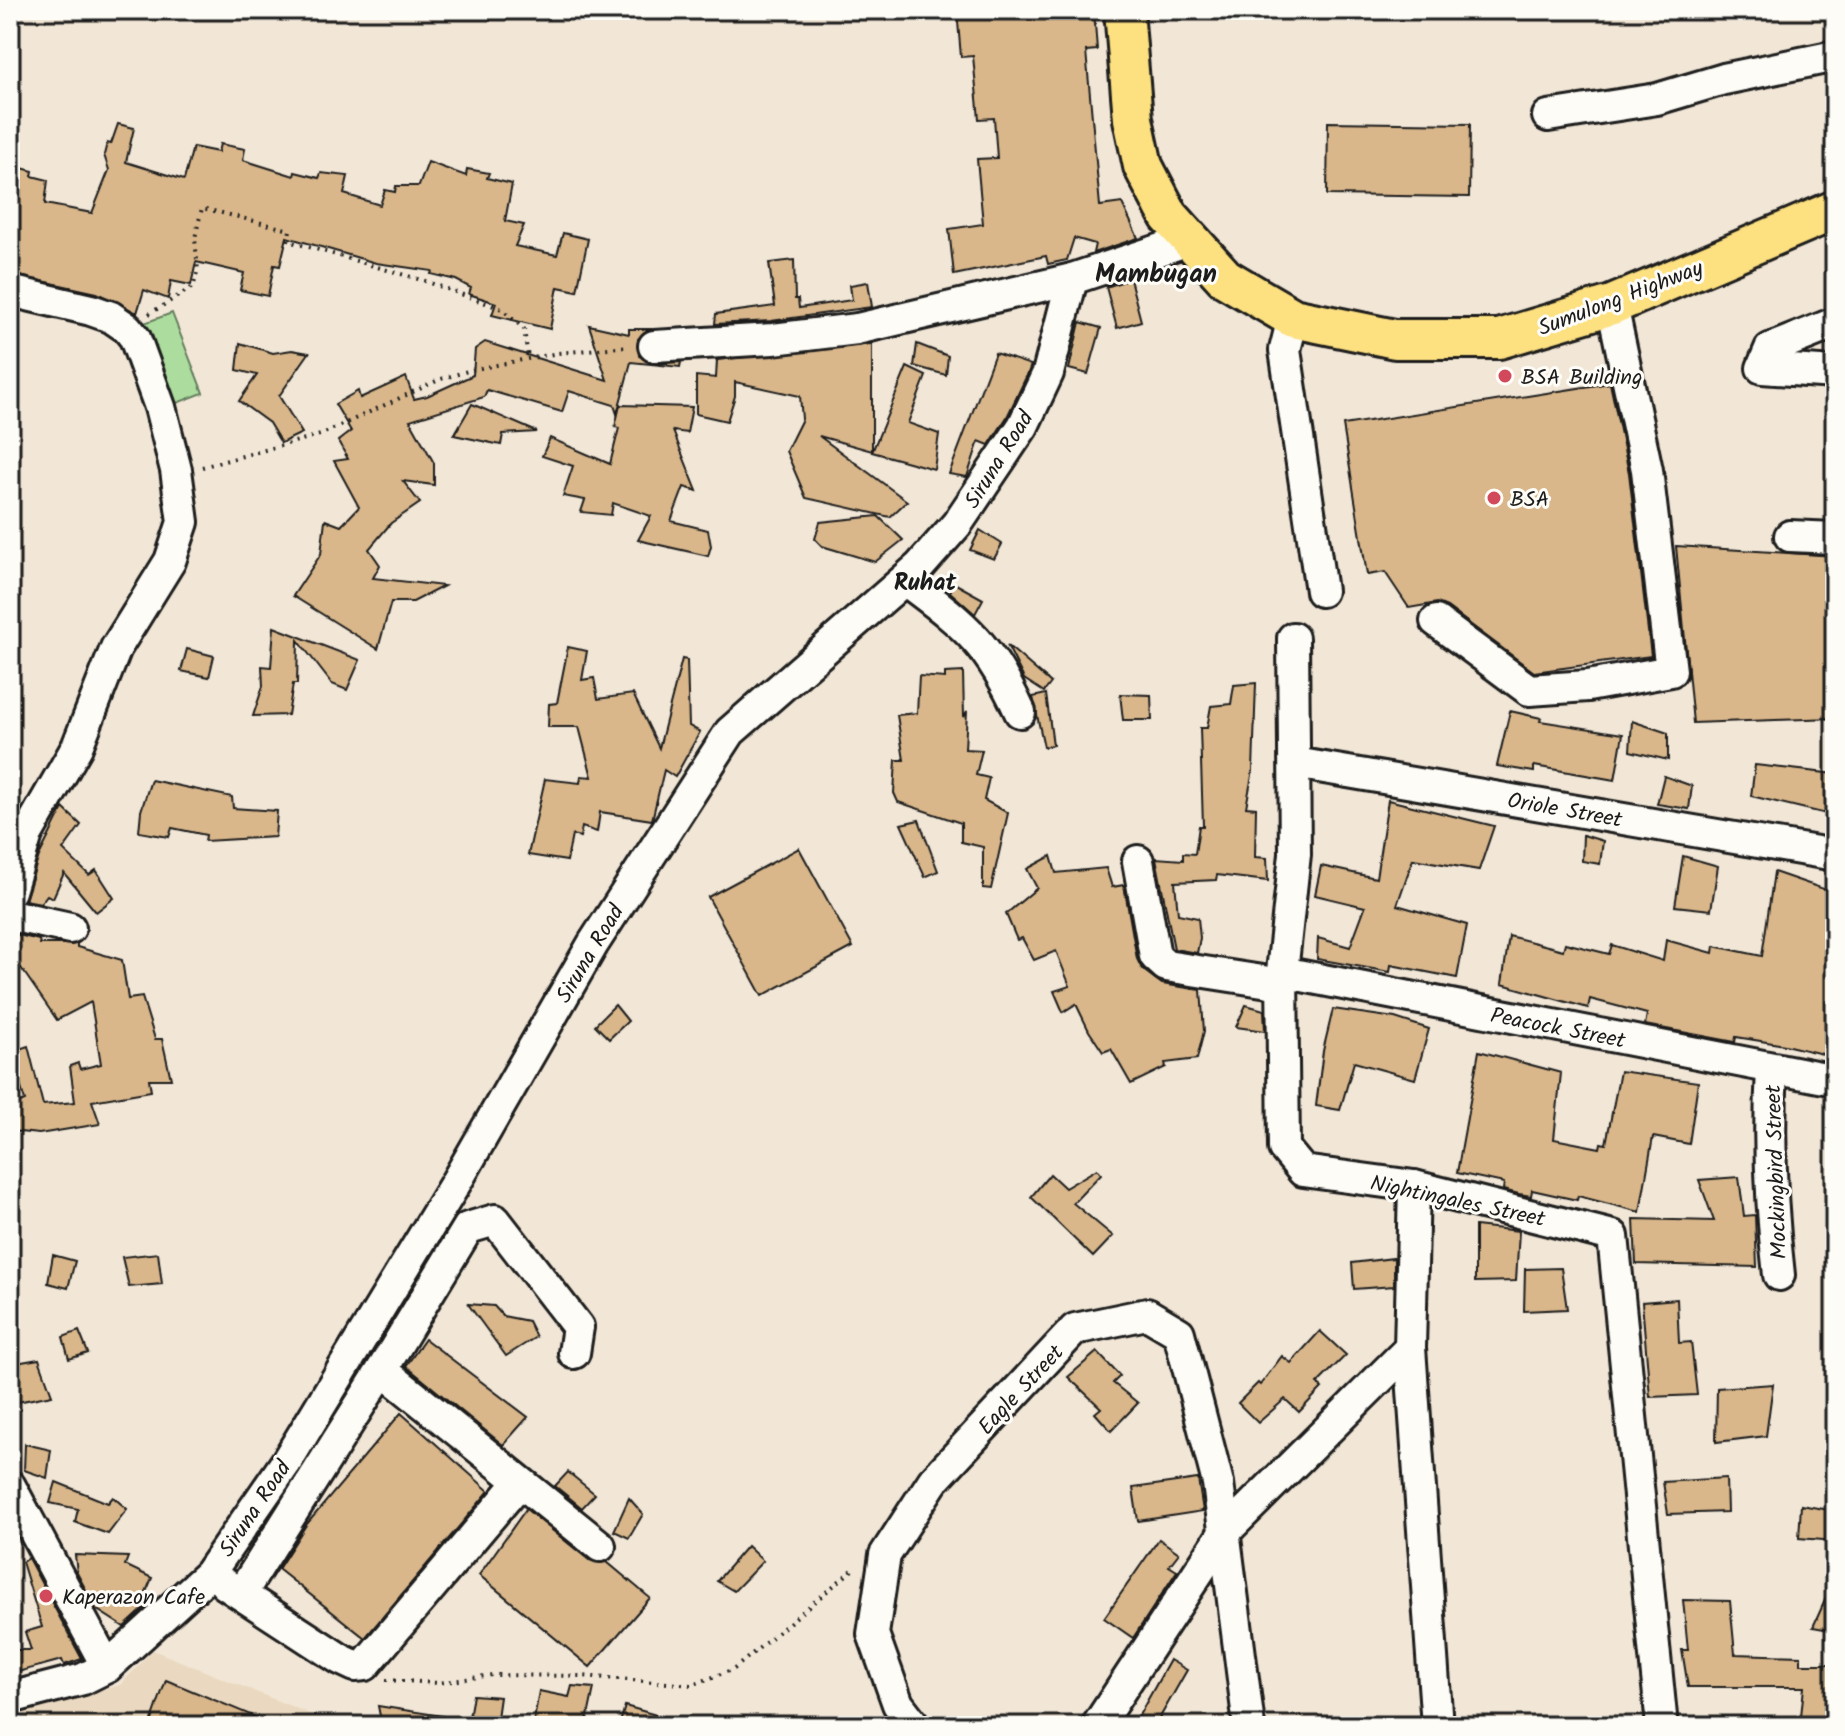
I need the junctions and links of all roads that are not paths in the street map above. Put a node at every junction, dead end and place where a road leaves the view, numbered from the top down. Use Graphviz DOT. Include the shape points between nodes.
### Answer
graph roads {
  1 [pos="1124,10"];
  2 [pos="1835,56"];
  3 [pos="1548,116"];
  4 [pos="1835,210"];
  5 [pos="1189,240"];
  6 [pos="1072,279"];
  7 [pos="10,291"];
  8 [pos="1612,305"];
  9 [pos="1293,318"];
  10 [pos="1835,323"];
  11 [pos="654,346"];
  12 [pos="1835,373"];
  13 [pos="1790,536"];
  14 [pos="1835,538"];
  15 [pos="910,584"];
  16 [pos="1321,591"];
  17 [pos="1436,621"];
  18 [pos="1293,638"];
  19 [pos="1020,712"];
  20 [pos="1295,763"];
  21 [pos="1835,855"];
  22 [pos="1138,861"];
  23 [pos="10,891"];
  24 [pos="10,915"];
  25 [pos="70,928"];
  26 [pos="1282,978"];
  27 [pos="1772,1069"];
  28 [pos="1835,1080"];
  29 [pos="1414,1186"];
  30 [pos="1779,1275"];
  31 [pos="1410,1348"];
  32 [pos="574,1353"];
  33 [pos="382,1370"];
  34 [pos="519,1483"];
  35 [pos="10,1486"];
  36 [pos="1224,1533"];
  37 [pos="600,1546"];
  38 [pos="209,1574"];
  39 [pos="241,1594"];
  40 [pos="107,1667"];
  41 [pos="10,1698"];
  42 [pos="915,1726"];
  43 [pos="1097,1726"];
  44 [pos="1249,1726"];
  45 [pos="1437,1726"];
  46 [pos="1662,1726"];
  1 -- 5 [label="main road, Sumulong Highway" via="1133,119 1143,166 1169,216"];
  2 -- 3 [label="street" via="1657,99"];
  4 -- 8 [label="main road, Sumulong Highway"];
  5 -- 6 [label="street"];
  5 -- 9 [label="main road, Sumulong Highway" via="1225,278"];
  6 -- 11 [label="street" via="857,329"];
  6 -- 38 [label="street, Siruna Road" via="1048,373 1023,426 957,524 920,566 730,732 593,944 285,1464"];
  7 -- 23 [label="street" via="111,317 135,338 160,407 183,514 178,543 116,648 77,747 27,834"];
  8 -- 9 [label="main road, Sumulong Highway" via="1499,339 1395,339"];
  8 -- 17 [label="street" via="1647,470 1671,671 1529,690"];
  9 -- 16 [label="street" via="1285,350"];
  10 -- 12 [label="street" via="1770,349 1762,368"];
  13 -- 14 [label="street"];
  15 -- 19 [label="street" via="992,655"];
  18 -- 20 [label="street, Nightingales Street"];
  20 -- 21 [label="street, Oriole Street"];
  20 -- 26 [label="street, Nightingales Street" via="1295,854"];
  22 -- 26 [label="street, Peacock Street" via="1155,956 1166,966"];
  24 -- 25 [label="street"];
  26 -- 27 [label="street, Peacock Street"];
  26 -- 29 [label="street, Nightingales Street" via="1284,1148 1303,1171"];
  27 -- 28 [label="street, Peacock Street"];
  27 -- 30 [label="street, Mockingbird Street"];
  29 -- 31 [label="street"];
  29 -- 46 [label="street, Nightingales Street" via="1613,1236"];
  31 -- 36 [label="street"];
  31 -- 45 [label="street"];
  32 -- 33 [label="street" via="578,1327 495,1220 468,1228"];
  33 -- 34 [label="street"];
  33 -- 39 [label="street"];
  34 -- 37 [label="street"];
  34 -- 39 [label="street" via="365,1665 340,1659"];
  35 -- 40 [label="street"];
  36 -- 42 [label="street, Eagle Street" via="1218,1483 1179,1333 1147,1314 1075,1329 933,1481 885,1555 873,1634 898,1704"];
  36 -- 43 [label="street"];
  36 -- 44 [label="street, Eagle Street"];
  38 -- 39 [label="street"];
  38 -- 40 [label="street, Siruna Road"];
  40 -- 41 [label="street, Siruna Road" via="83,1679"];
}
